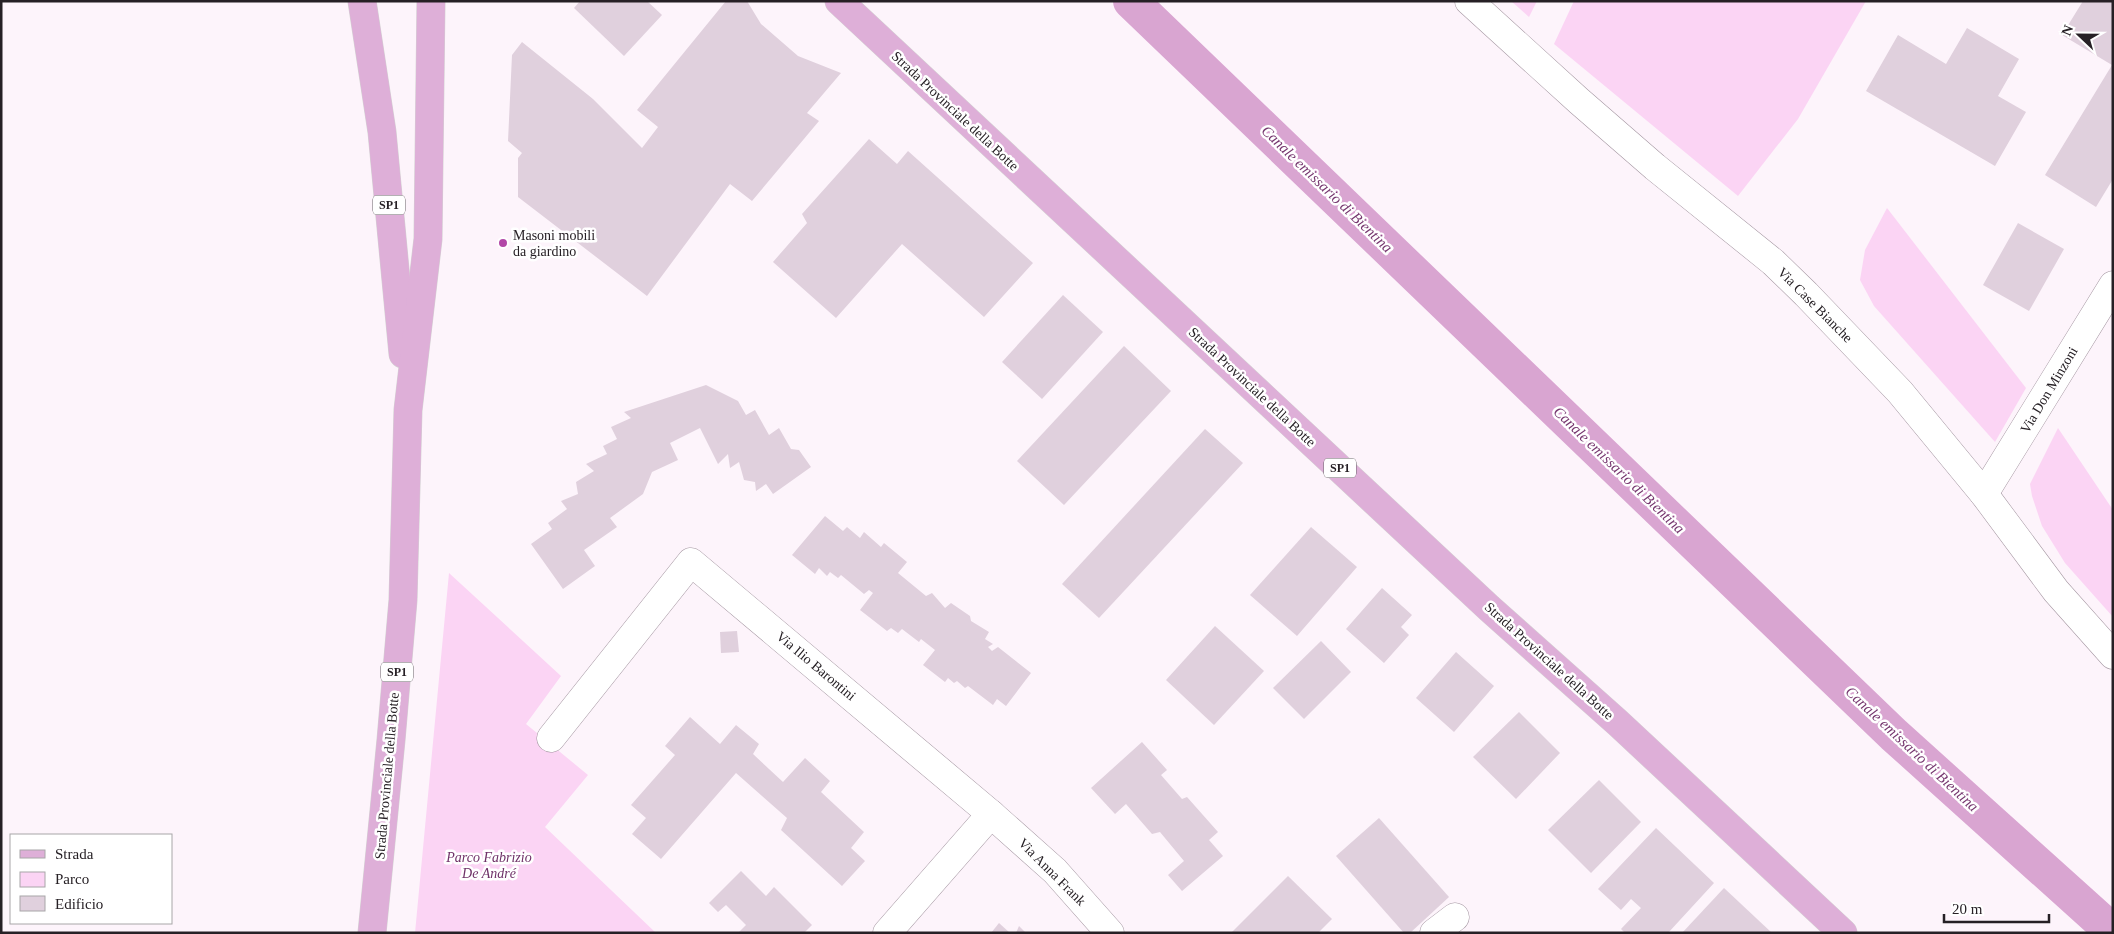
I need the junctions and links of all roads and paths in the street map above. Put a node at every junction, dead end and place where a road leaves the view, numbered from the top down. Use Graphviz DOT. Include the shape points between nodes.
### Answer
graph roads {
  1 [pos="362,1"];
  2 [pos="431,1"];
  3 [pos="839,1"];
  4 [pos="1469,1"];
  5 [pos="2113,285"];
  6 [pos="408,410"];
  7 [pos="1984,494"];
  8 [pos="2113,655"];
  9 [pos="551,738"];
  10 [pos="991,814"];
  11 [pos="372,933"];
  12 [pos="887,933"];
  13 [pos="1110,933"];
  14 [pos="1843,933"];
  1 -- 6 [label="main road, SP1" via="382,132"];
  2 -- 6 [label="main road, SP1" via="428,239"];
  3 -- 14 [label="main road, Strada Provinciale della Botte / SP1" via="1489,608 1618,723"];
  4 -- 7 [label="street, Via Case Bianche" via="1655,167 1773,262 1900,392"];
  5 -- 7 [label="street, Via Don Minzoni"];
  6 -- 11 [label="main road, Strada Provinciale della Botte / SP1" via="403,600"];
  7 -- 8 [label="street, Via Case Bianche" via="2056,591"];
  9 -- 10 [label="street, Via Ilio Barontini" via="692,562"];
  10 -- 12 [label="street"];
  10 -- 13 [label="street, Via Anna Frank" via="1055,871"];
}
